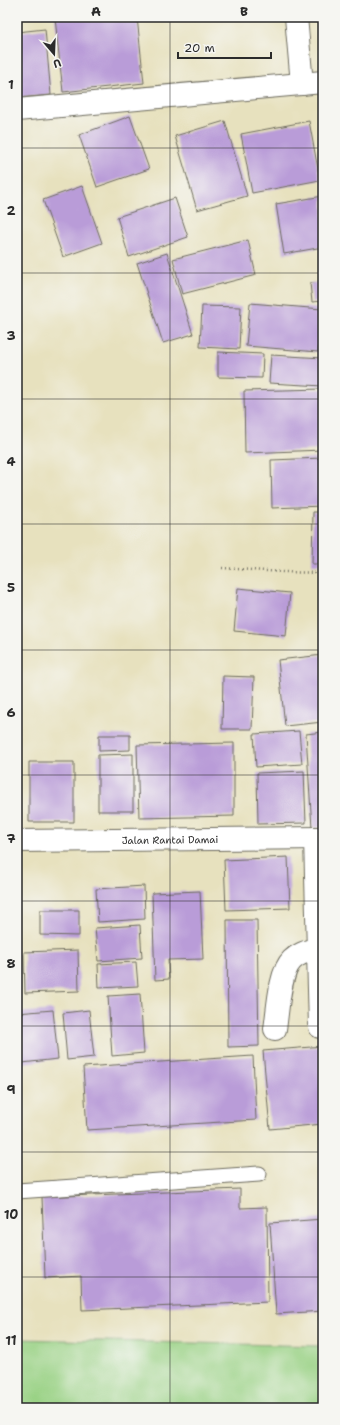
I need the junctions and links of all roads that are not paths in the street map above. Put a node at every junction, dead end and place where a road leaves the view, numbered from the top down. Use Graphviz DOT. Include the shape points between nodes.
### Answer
graph roads {
  1 [pos="296,17"];
  2 [pos="323,82"];
  3 [pos="302,84"];
  4 [pos="17,110"];
  5 [pos="319,838"];
  6 [pos="17,840"];
  7 [pos="318,948"];
  8 [pos="320,1027"];
  9 [pos="275,1029"];
  10 [pos="259,1174"];
  11 [pos="17,1191"];
  1 -- 3 [label="street"];
  2 -- 3 [label="street"];
  3 -- 4 [label="street"];
  5 -- 6 [label="street, Jalan Rantai Damai"];
  5 -- 7 [label="street"];
  7 -- 8 [label="street"];
  7 -- 9 [label="street" via="292,960 284,972"];
  10 -- 11 [label="lane"];
}
